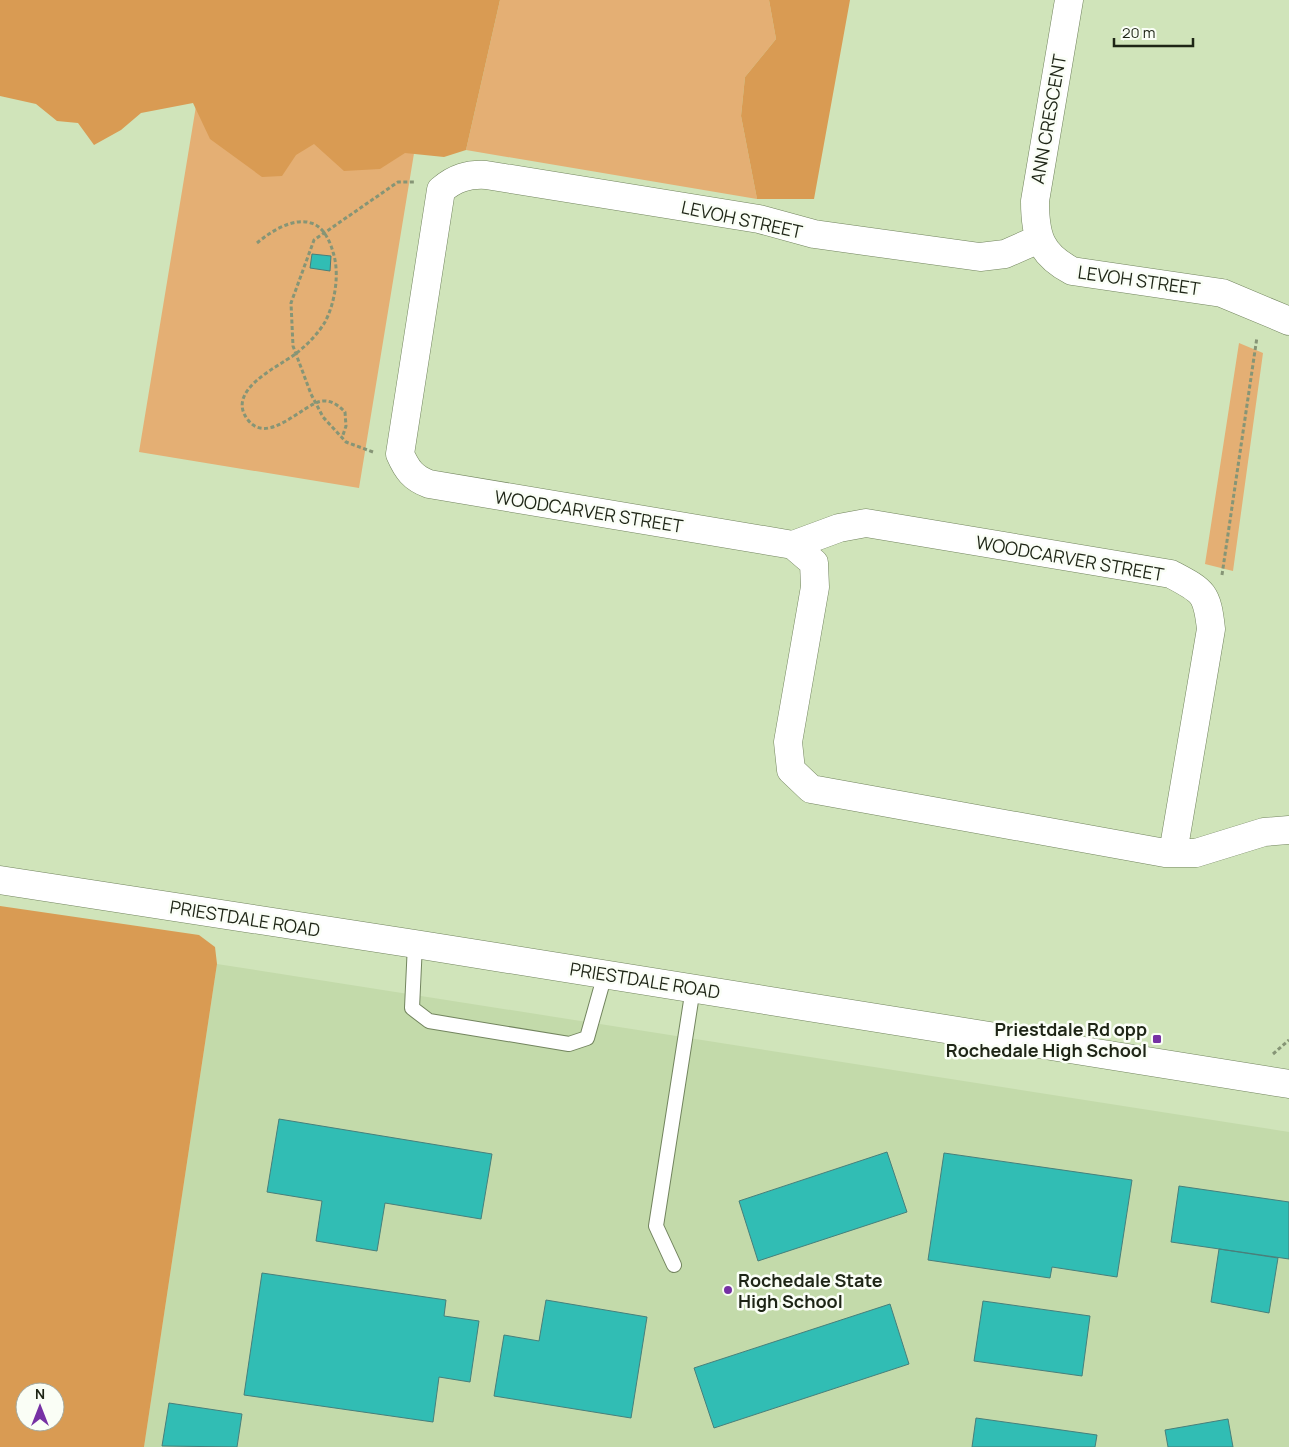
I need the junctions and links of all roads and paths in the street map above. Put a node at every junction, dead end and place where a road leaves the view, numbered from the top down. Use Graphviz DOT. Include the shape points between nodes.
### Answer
graph roads {
  1 [pos="1069,0"];
  2 [pos="441,190"];
  3 [pos="325,233"];
  4 [pos="1039,239"];
  5 [pos="257,244"];
  6 [pos="1289,321"];
  7 [pos="1257,336"];
  8 [pos="296,354"];
  9 [pos="316,403"];
  10 [pos="342,438"];
  11 [pos="400,454"];
  12 [pos="793,544"];
  13 [pos="1224,581"];
  14 [pos="1289,830"];
  15 [pos="1173,854"];
  16 [pos="0,880"];
  17 [pos="415,944"];
  18 [pos="605,974"];
  19 [pos="693,988"];
  20 [pos="1289,1084"];
  21 [pos="674,1264"];
  1 -- 4 [label="street, ANN CRESCENT" via="1035,201"];
  2 -- 3 [label="path" via="413,181 398,182"];
  2 -- 4 [label="street, LEVOH STREET" via="451,181 470,174 486,175 759,219 814,234 980,257 1005,254"];
  2 -- 11 [label="street"];
  3 -- 5 [label="path" via="314,223 303,221 291,223"];
  3 -- 8 [label="path" via="314,240 291,304"];
  3 -- 8 [label="path" via="335,259 331,307 324,323"];
  4 -- 6 [label="street, LEVOH STREET" via="1056,263 1072,271 1222,292"];
  7 -- 13 [label="path" via="1221,573"];
  8 -- 9 [label="path"];
  8 -- 9 [label="path" via="255,382 241,403 244,413 254,425 268,428 288,421"];
  9 -- 10 [label="path" via="323,417"];
  9 -- 10 [label="path" via="338,404 346,412"];
  10 -- 11 [label="path" via="380,455"];
  11 -- 12 [label="street, WOODCARVER STREET" via="406,469 416,480 429,484"];
  12 -- 15 [label="street" via="814,563 815,587 788,742 791,770 811,790"];
  12 -- 15 [label="street, WOODCARVER STREET" via="839,528 866,524 1171,574 1200,589 1208,607 1211,629"];
  14 -- 15 [label="street" via="1264,832 1196,853"];
  16 -- 17 [label="street, PRIESTDALE ROAD"];
  17 -- 18 [label="street, PRIESTDALE ROAD"];
  17 -- 18 [label="lane" via="412,1008 429,1021 569,1044 587,1038"];
  18 -- 19 [label="street, PRIESTDALE ROAD"];
  19 -- 20 [label="street, PRIESTDALE ROAD"];
  19 -- 21 [label="lane" via="656,1226"];
}
